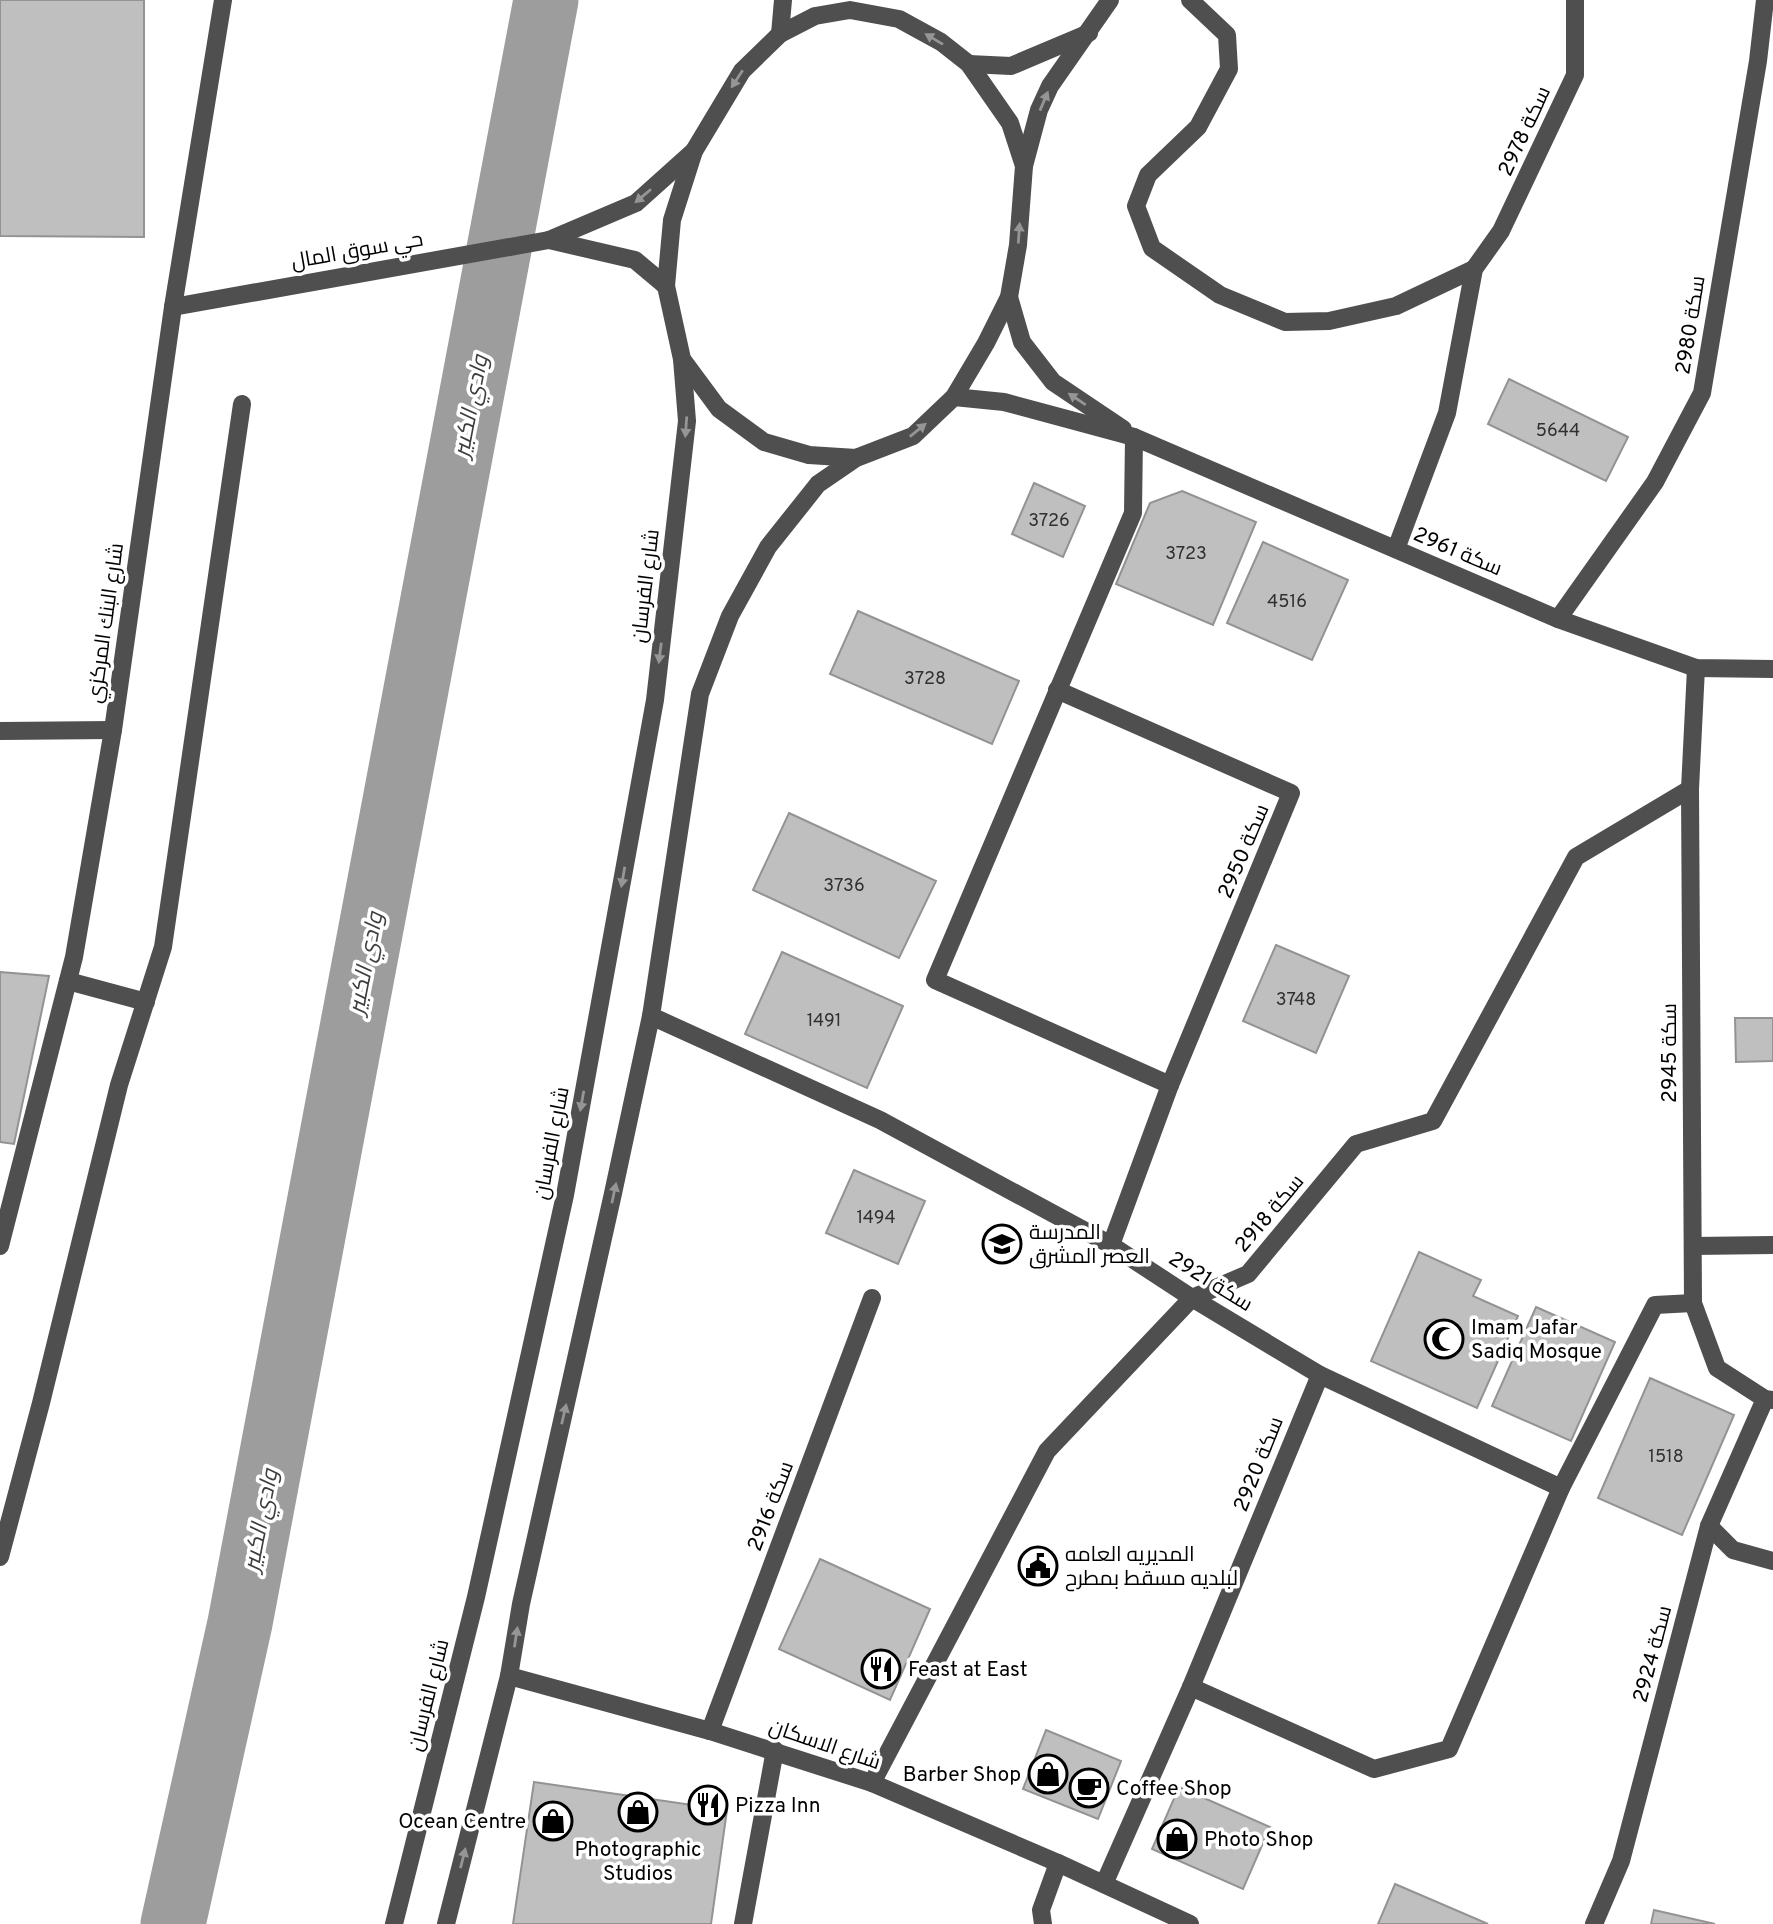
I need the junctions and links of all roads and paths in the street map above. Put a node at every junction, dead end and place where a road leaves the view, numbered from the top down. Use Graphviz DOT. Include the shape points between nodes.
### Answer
graph roads {
  1 [pos="223,0"];
  2 [pos="782,0"];
  3 [pos="1110,0"];
  4 [pos="1190,0"];
  5 [pos="1575,0"];
  6 [pos="1765,0"];
  7 [pos="846,5"];
  8 [pos="1089,33"];
  9 [pos="780,34"];
  10 [pos="1766,62"];
  11 [pos="969,64"];
  12 [pos="694,151"];
  13 [pos="1024,166"];
  14 [pos="550,240"];
  15 [pos="1474,269"];
  16 [pos="666,286"];
  17 [pos="1009,297"];
  18 [pos="173,307"];
  19 [pos="682,359"];
  20 [pos="954,397"];
  21 [pos="242,404"];
  22 [pos="1134,437"];
  23 [pos="856,458"];
  24 [pos="1396,550"];
  25 [pos="1559,619"];
  26 [pos="1696,668"];
  27 [pos="1773,669"];
  28 [pos="1057,690"];
  29 [pos="113,730"];
  30 [pos="0,731"];
  31 [pos="1690,789"];
  32 [pos="68,981"];
  33 [pos="146,1002"];
  34 [pos="650,1016"];
  35 [pos="1170,1085"];
  36 [pos="1111,1245"];
  37 [pos="1773,1245"];
  38 [pos="0,1246"];
  39 [pos="1693,1246"];
  40 [pos="872,1297"];
  41 [pos="1192,1298"];
  42 [pos="1693,1303"];
  43 [pos="1320,1375"];
  44 [pos="1769,1400"];
  45 [pos="1560,1488"];
  46 [pos="1709,1526"];
  47 [pos="1,1551"];
  48 [pos="1773,1561"];
  49 [pos="509,1676"];
  50 [pos="1191,1687"];
  51 [pos="710,1731"];
  52 [pos="775,1750"];
  53 [pos="872,1783"];
  54 [pos="1058,1863"];
  55 [pos="1104,1884"];
  56 [pos="394,1924"];
  57 [pos="446,1924"];
  58 [pos="743,1924"];
  59 [pos="1043,1924"];
  60 [pos="1190,1924"];
  61 [pos="1594,1924"];
  1 -- 18 [label="street, شارع البنك المركزي"];
  2 -- 9 [label="street"];
  3 -- 8 [label="street"];
  4 -- 15 [label="street, سكة 2978" via="1227,35 1229,69 1198,127 1149,175 1136,206 1152,248 1220,295 1285,322 1329,321 1396,306"];
  5 -- 15 [label="street, سكة 2978" via="1575,75 1501,231"];
  6 -- 10 [label="street, سكة 2980"];
  7 -- 9 [label="street"];
  11 -- 7 [label="street, one-way" via="899,19"];
  8 -- 11 [label="street" via="1011,66"];
  13 -- 8 [label="street, one-way" via="1050,86"];
  9 -- 12 [label="street, one-way" via="742,71"];
  10 -- 25 [label="street, سكة 2980" via="1702,393 1655,482"];
  11 -- 13 [label="street" via="1010,123"];
  12 -- 14 [label="street, حي سوق المال, one-way" via="636,203"];
  12 -- 16 [label="street, شارع الفرسان" via="673,220"];
  17 -- 13 [label="street, one-way"];
  14 -- 16 [label="street, حي سوق المال" via="635,260"];
  14 -- 18 [label="street, حي سوق المال"];
  15 -- 24 [label="street, سكة 2978" via="1447,413"];
  16 -- 19 [label="street, شارع الفرسان"];
  17 -- 20 [label="street"];
  22 -- 17 [label="street, سكة 2961, one-way" via="1053,383 1022,342"];
  18 -- 29 [label="street, شارع البنك المركزي"];
  19 -- 23 [label="street" via="719,409 764,442 809,455"];
  19 -- 56 [label="street, شارع الفرسان, one-way" via="687,421 655,700 570,1168 476,1597"];
  20 -- 22 [label="street, سكة 2961" via="1004,402"];
  23 -- 20 [label="street, one-way" via="913,436"];
  21 -- 33 [label="street" via="163,947"];
  22 -- 24 [label="street, سكة 2961"];
  22 -- 28 [label="street" via="1133,513"];
  23 -- 34 [label="street" via="818,484 768,548 730,616 700,694"];
  24 -- 25 [label="street, سكة 2961"];
  25 -- 26 [label="street, سكة 2961"];
  26 -- 27 [label="street, سكة 2961"];
  26 -- 31 [label="street, سكة 2945"];
  28 -- 35 [label="street, سكة 2950" via="1291,793"];
  28 -- 35 [label="street" via="935,980"];
  29 -- 30 [label="street"];
  29 -- 32 [label="street, شارع البنك المركزي"];
  31 -- 39 [label="street, سكة 2945"];
  31 -- 41 [label="street, سكة 2918" via="1576,857 1433,1121 1356,1144 1248,1273"];
  32 -- 33 [label="street"];
  32 -- 38 [label="street, شارع البنك المركزي"];
  33 -- 47 [label="street" via="119,1085"];
  34 -- 36 [label="street, سكة 2921" via="880,1120"];
  49 -- 34 [label="street, one-way"];
  35 -- 36 [label="street, سكة 2950"];
  36 -- 41 [label="street, سكة 2921"];
  37 -- 39 [label="street"];
  39 -- 42 [label="street, سكة 2945"];
  40 -- 51 [label="street, سكة 2916"];
  41 -- 43 [label="street, سكة 2921"];
  41 -- 53 [label="street, سكة 2918" via="1047,1451"];
  42 -- 44 [label="street, سكة 2945" via="1717,1368"];
  42 -- 45 [label="street" via="1655,1305"];
  43 -- 45 [label="street, سكة 2921"];
  43 -- 50 [label="street, سكة 2920"];
  44 -- 46 [label="street, سكة 2924"];
  45 -- 50 [label="street" via="1449,1749 1374,1769"];
  46 -- 48 [label="street" via="1733,1550"];
  46 -- 61 [label="street, سكة 2924" via="1621,1861"];
  49 -- 51 [label="street, شارع الاسكان"];
  57 -- 49 [label="street, one-way"];
  50 -- 55 [label="street, سكة 2920"];
  51 -- 52 [label="street, شارع الاسكان"];
  52 -- 53 [label="street, شارع الاسكان"];
  52 -- 58 [label="street"];
  53 -- 54 [label="street, شارع الاسكان"];
  54 -- 55 [label="street, شارع الاسكان"];
  54 -- 59 [label="street" via="1041,1910"];
  55 -- 60 [label="street, شارع الاسكان"];
}
